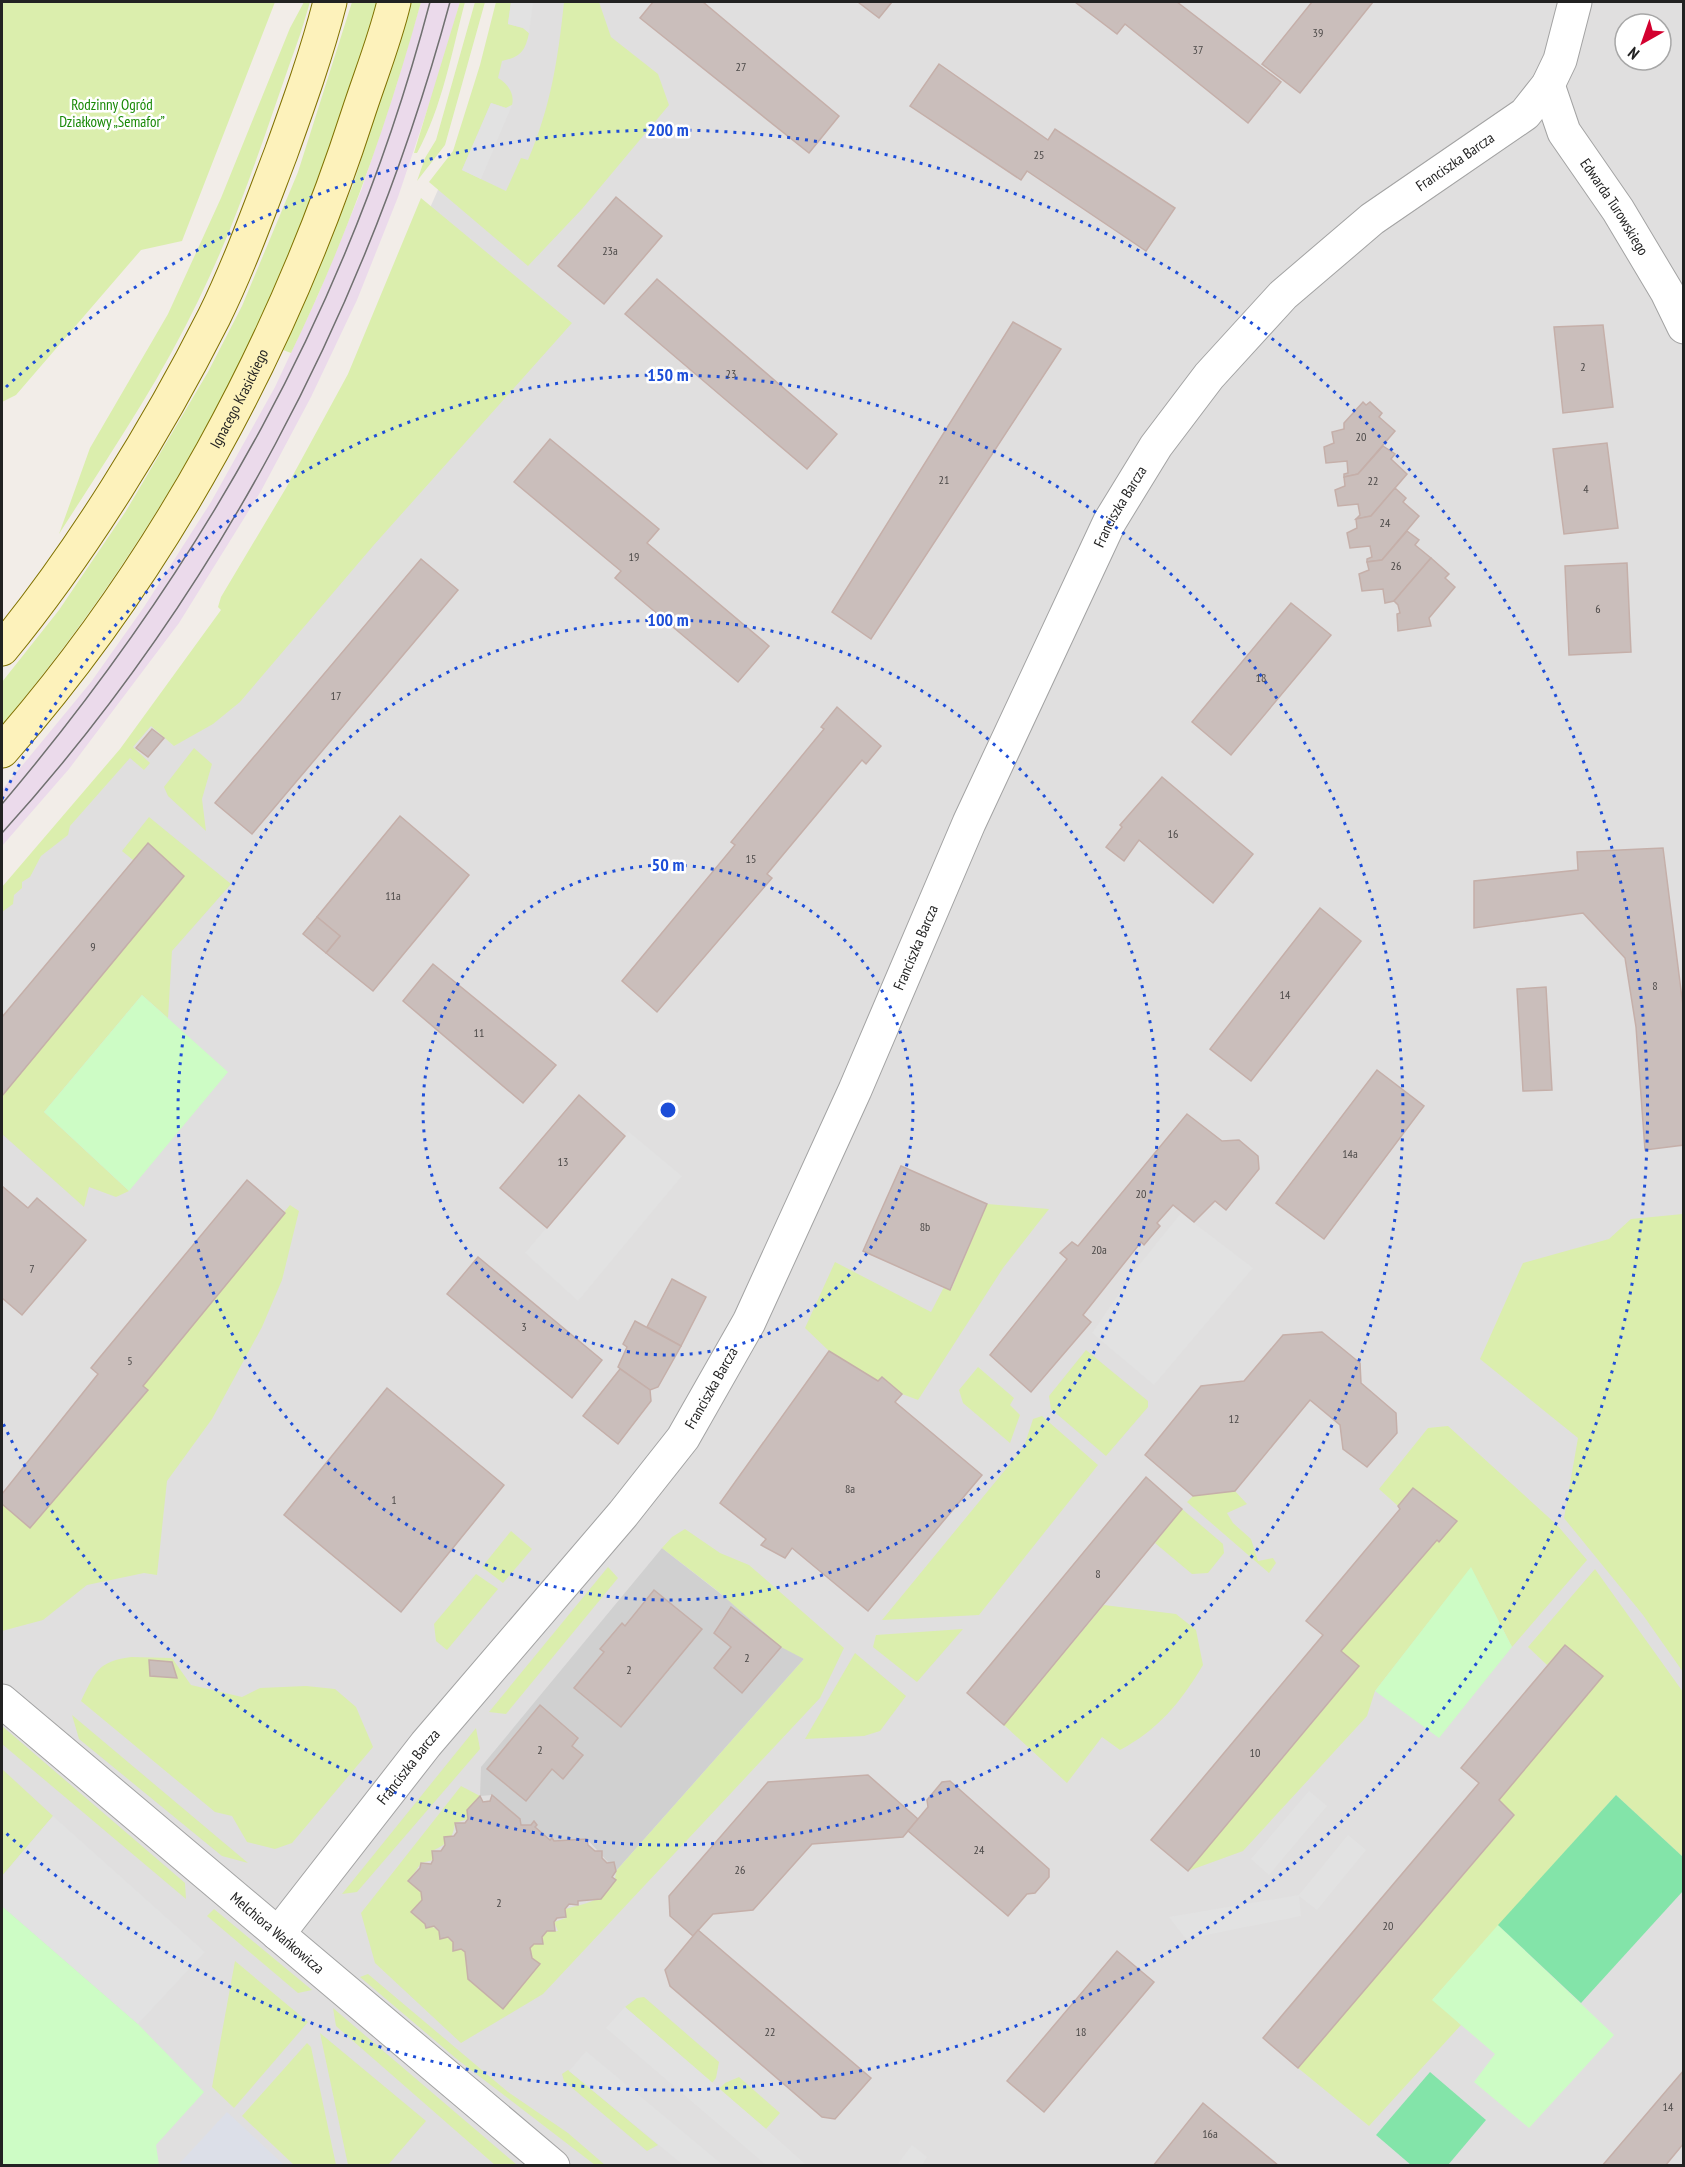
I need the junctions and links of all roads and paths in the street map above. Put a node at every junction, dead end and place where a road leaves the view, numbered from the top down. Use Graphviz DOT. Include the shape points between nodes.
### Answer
graph roads {
  1 [pos="330,2"];
  2 [pos="394,2"];
  3 [pos="1575,2"];
  4 [pos="1548,85"];
  5 [pos="1683,327"];
  6 [pos="2,649"];
  7 [pos="2,751"];
  8 [pos="2,1701"];
  9 [pos="278,1934"];
  10 [pos="553,2166"];
  1 -- 6 [label="main road" via="300,102 249,239 214,317 75,551"];
  2 -- 7 [label="main road, Ignacego Krasickiego" via="335,188 256,369 167,528 96,633"];
  3 -- 4 [label="street, Franciszka Barcza" via="1560,60"];
  4 -- 5 [label="street, Edwarda Turowskiego" via="1564,132 1618,210"];
  4 -- 9 [label="street, Franciszka Barcza" via="1525,114 1372,219 1283,295 1209,376 1156,446 1110,520 969,823 855,1090 749,1322 683,1438 426,1744"];
  8 -- 9 [label="street, Melchiora Wańkowicza"];
  9 -- 10 [label="street, Melchiora Wańkowicza"];
}
